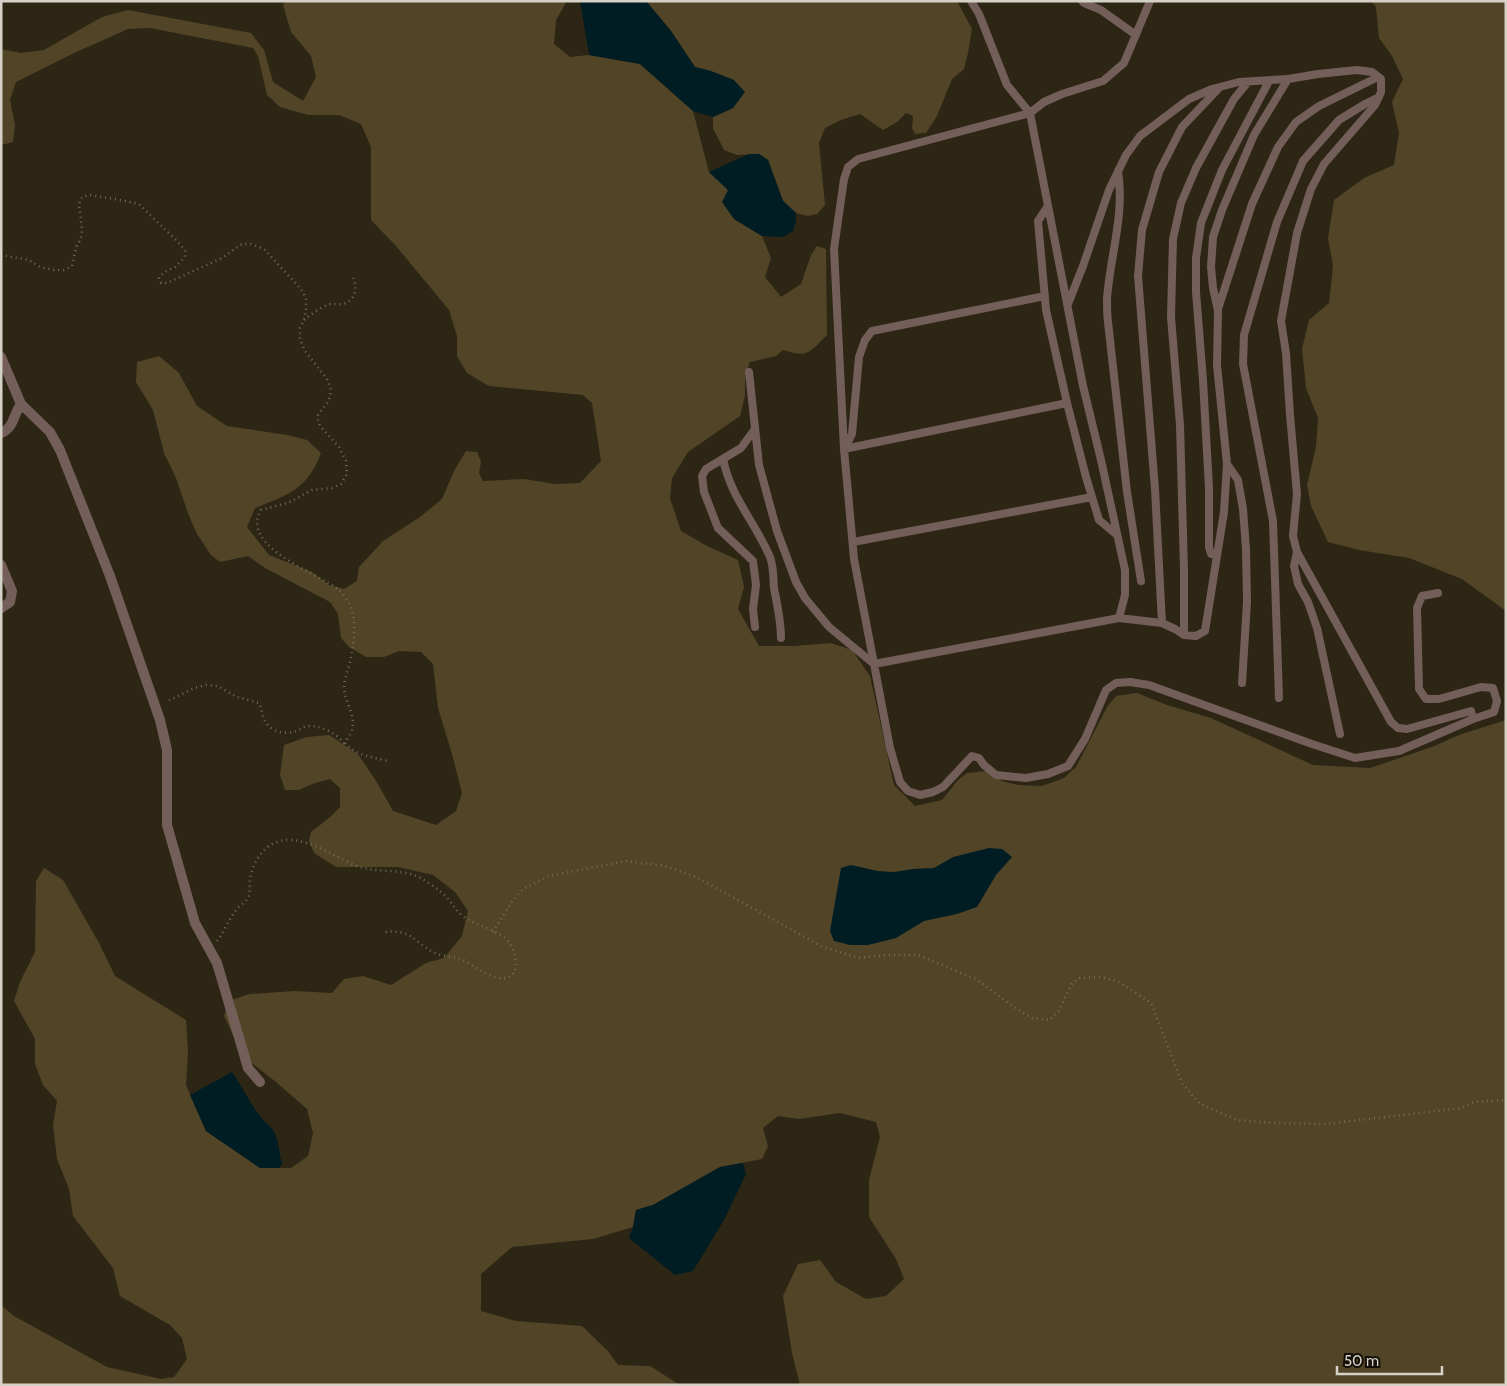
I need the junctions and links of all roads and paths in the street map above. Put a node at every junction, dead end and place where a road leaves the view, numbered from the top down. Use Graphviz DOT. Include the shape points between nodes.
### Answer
graph roads {
  1 [pos="971,1"];
  2 [pos="1082,1"];
  3 [pos="1102,1"];
  4 [pos="1150,1"];
  5 [pos="1101,10"];
  6 [pos="1136,35"];
  7 [pos="1378,77"];
  8 [pos="1288,79"];
  9 [pos="1269,81"];
  10 [pos="1248,82"];
  11 [pos="1219,88"];
  12 [pos="1379,97"];
  13 [pos="1030,113"];
  14 [pos="1118,171"];
  15 [pos="1048,206"];
  16 [pos="1,255"];
  17 [pos="353,278"];
  18 [pos="1045,296"];
  19 [pos="1068,304"];
  20 [pos="1218,311"];
  21 [pos="304,320"];
  22 [pos="1,356"];
  23 [pos="749,372"];
  24 [pos="1067,403"];
  25 [pos="21,404"];
  26 [pos="755,429"];
  27 [pos="1,433"];
  28 [pos="844,449"];
  29 [pos="723,459"];
  30 [pos="1227,464"];
  31 [pos="1092,497"];
  32 [pos="1117,534"];
  33 [pos="853,542"];
  34 [pos="1297,552"];
  35 [pos="1217,555"];
  36 [pos="1,565"];
  37 [pos="1141,581"];
  38 [pos="1438,593"];
  39 [pos="1,608"];
  40 [pos="1119,618"];
  41 [pos="1162,623"];
  42 [pos="755,627"];
  43 [pos="1184,635"];
  44 [pos="781,638"];
  45 [pos="874,664"];
  46 [pos="1242,683"];
  47 [pos="1279,698"];
  48 [pos="155,706"];
  49 [pos="1473,719"];
  50 [pos="1340,734"];
  51 [pos="344,743"];
  52 [pos="388,760"];
  53 [pos="385,932"];
  54 [pos="492,932"];
  55 [pos="204,941"];
  56 [pos="260,1082"];
  57 [pos="1506,1100"];
  1 -- 13 [label="lane" via="1007,85"];
  2 -- 5 [label="lane"];
  3 -- 5 [label="lane"];
  4 -- 6 [label="lane"];
  5 -- 6 [label="lane"];
  6 -- 13 [label="lane" via="1124,63 1103,81 1062,94"];
  7 -- 8 [label="lane" via="1372,72 1357,70"];
  7 -- 12 [label="lane"];
  7 -- 20 [label="lane" via="1303,116 1278,147 1252,204"];
  8 -- 9 [label="lane"];
  8 -- 20 [label="lane" via="1254,135 1213,237 1212,288"];
  9 -- 10 [label="lane"];
  9 -- 35 [label="lane" via="1222,170 1201,223 1196,258 1209,488 1209,547 1211,554"];
  10 -- 11 [label="lane"];
  10 -- 43 [label="lane" via="1234,99 1196,168 1181,203 1173,239 1171,317 1180,426"];
  11 -- 14 [label="lane" via="1189,99 1140,136"];
  11 -- 41 [label="lane" via="1182,127 1159,172 1142,230 1138,276"];
  12 -- 34 [label="lane" via="1324,164 1311,189 1297,233 1282,322 1298,494 1294,536"];
  12 -- 47 [label="lane" via="1340,120 1303,161 1276,222 1244,335 1243,364 1273,521"];
  13 -- 15 [label="lane"];
  13 -- 28 [label="lane" via="858,159 848,167 834,249"];
  14 -- 19 [label="lane"];
  14 -- 37 [label="lane" via="1121,189 1107,299 1108,322 1127,492"];
  15 -- 18 [label="lane" via="1038,220"];
  15 -- 19 [label="lane"];
  16 -- 21 [label="path" via="29,260 40,267 64,270 72,266 81,239 79,204 82,197 139,204 185,250 185,257 159,278 161,283 222,258 242,244 251,244 264,249 301,289 306,298"];
  17 -- 21 [label="path" via="356,285 351,300 328,305"];
  18 -- 24 [label="lane"];
  18 -- 28 [label="lane" via="872,331 859,357 852,434"];
  19 -- 32 [label="lane"];
  20 -- 30 [label="lane" via="1218,365"];
  21 -- 51 [label="path" via="300,339 331,390 318,420 339,447 346,461 347,474 341,484 332,488 312,490 288,503 261,510 256,525 260,536 280,556 341,591 350,606 354,641 344,689 352,730"];
  22 -- 25 [label="street"];
  23 -- 26 [label="lane"];
  24 -- 28 [label="lane"];
  24 -- 31 [label="lane"];
  25 -- 27 [label="street" via="14,413 12,425"];
  25 -- 48 [label="street" via="50,432 60,450 110,576"];
  26 -- 29 [label="lane" via="741,448"];
  26 -- 45 [label="lane" via="759,466 777,531 796,582 829,627"];
  28 -- 33 [label="lane"];
  29 -- 42 [label="lane" via="706,469 702,476 704,492 718,528 753,561"];
  29 -- 44 [label="lane" via="726,476 738,502 774,568"];
  30 -- 35 [label="lane"];
  30 -- 46 [label="lane" via="1238,480 1244,509 1247,602"];
  31 -- 32 [label="lane" via="1099,520"];
  31 -- 33 [label="lane"];
  32 -- 40 [label="lane" via="1125,570 1125,595"];
  33 -- 45 [label="lane"];
  34 -- 49 [label="lane" via="1391,722 1398,728 1407,729 1471,711"];
  34 -- 50 [label="lane" via="1294,566 1298,584 1317,628"];
  35 -- 43 [label="lane" via="1205,631 1196,636"];
  36 -- 39 [label="street" via="12,591 10,602"];
  38 -- 49 [label="lane" via="1422,596 1417,608 1418,689 1426,699 1439,699 1481,687 1493,688 1497,701 1494,712"];
  40 -- 41 [label="lane"];
  40 -- 45 [label="lane"];
  41 -- 43 [label="lane"];
  45 -- 49 [label="lane" via="900,782 908,792 920,795 943,787 972,756 979,758 996,775 1026,778 1068,766 1085,739 1106,690 1116,683 1149,685 1354,758 1399,751"];
  48 -- 51 [label="path" via="194,688 218,686 237,697 259,703 265,721 274,730 286,733 304,726 317,727 340,737"];
  48 -- 55 [label="street" via="167,750 167,825 195,923"];
  51 -- 52 [label="path" via="352,751"];
  53 -- 54 [label="path" via="410,934 435,953 462,960 498,978 509,977 515,972 514,950 507,940"];
  54 -- 55 [label="path" via="462,916 441,892 412,874 368,870 303,841 287,840 268,847 255,861 247,900 237,908 216,942"];
  54 -- 57 [label="path" via="523,888 549,876 626,861 664,866 696,877 821,946 858,958 918,955 976,979 1032,1018 1049,1020 1058,1012 1072,984 1080,978 1101,977 1119,982 1151,1003 1182,1083 1200,1104 1237,1120 1326,1124"];
  55 -- 56 [label="street" via="217,963 248,1068"];
}
